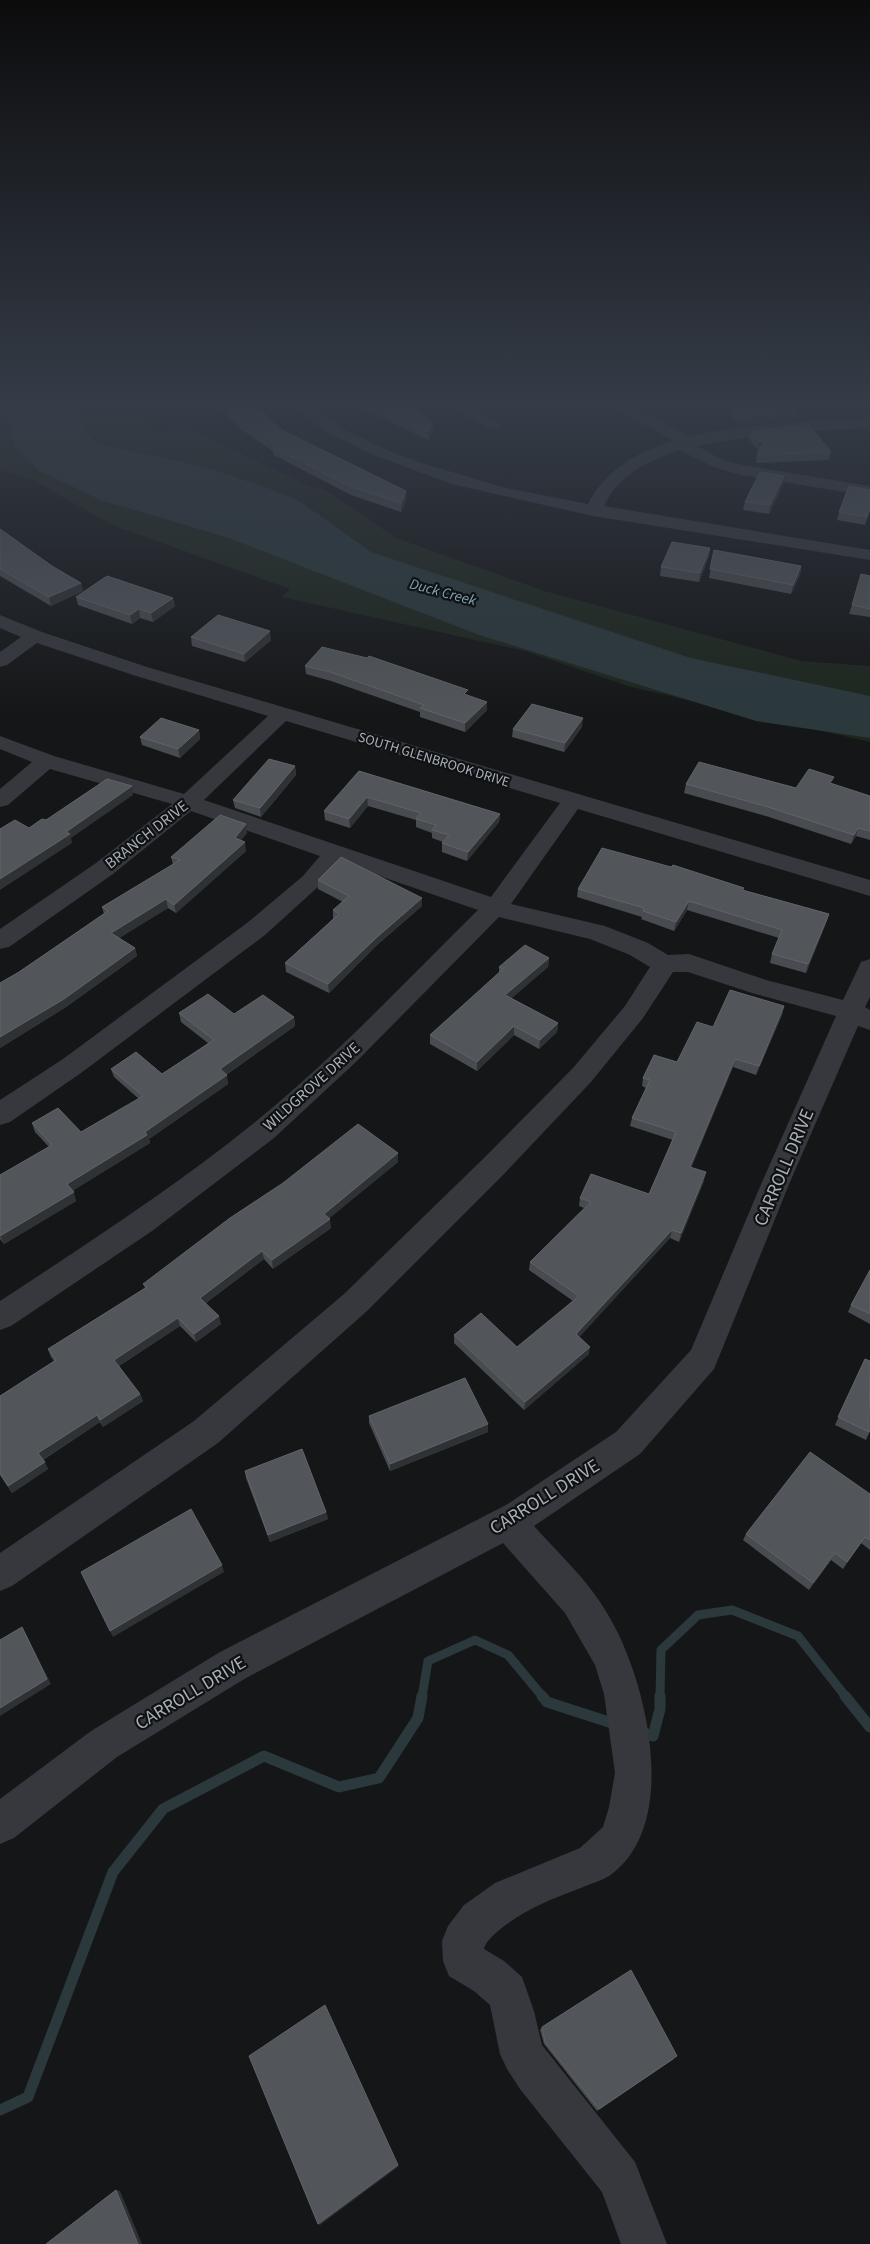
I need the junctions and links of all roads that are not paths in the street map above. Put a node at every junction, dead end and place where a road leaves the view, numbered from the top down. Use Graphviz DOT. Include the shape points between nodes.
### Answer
graph roads {
  1 [pos="583,509"];
  2 [pos="593,511"];
  3 [pos="870,555"];
  4 [pos="0,621"];
  5 [pos="35,636"];
  6 [pos="0,661"];
  7 [pos="282,714"];
  8 [pos="0,742"];
  9 [pos="46,761"];
  10 [pos="0,800"];
  11 [pos="573,800"];
  12 [pos="188,802"];
  13 [pos="335,853"];
  14 [pos="870,888"];
  15 [pos="496,906"];
  16 [pos="0,941"];
  17 [pos="664,964"];
  18 [pos="870,968"];
  19 [pos="861,1016"];
  20 [pos="0,1115"];
  21 [pos="0,1317"];
  22 [pos="507,1522"];
  23 [pos="0,1574"];
  24 [pos="0,1824"];
  25 [pos="644,2244"];
  1 -- 2 [label="street"];
  2 -- 3 [label="street"];
  4 -- 5 [label="street, SOUTH GLENBROOK DRIVE"];
  5 -- 6 [label="street"];
  5 -- 7 [label="street, SOUTH GLENBROOK DRIVE"];
  7 -- 11 [label="street, SOUTH GLENBROOK DRIVE"];
  7 -- 12 [label="street, BRANCH DRIVE"];
  8 -- 9 [label="street"];
  9 -- 10 [label="street"];
  9 -- 12 [label="street"];
  11 -- 14 [label="street, SOUTH GLENBROOK DRIVE"];
  11 -- 15 [label="street, WILDGROVE DRIVE"];
  12 -- 13 [label="street"];
  12 -- 16 [label="street, BRANCH DRIVE" via="82,885"];
  13 -- 15 [label="street"];
  13 -- 20 [label="street" via="311,881 256,929 156,1005"];
  15 -- 17 [label="street" via="596,932 639,949"];
  15 -- 21 [label="street, WILDGROVE DRIVE" via="349,1053 264,1130 142,1223"];
  17 -- 19 [label="street" via="689,963"];
  17 -- 23 [label="street" via="634,1012 582,1075 354,1303 206,1432"];
  18 -- 19 [label="street, CARROLL DRIVE"];
  19 -- 22 [label="street, CARROLL DRIVE" via="776,1182 703,1359 628,1443"];
  22 -- 24 [label="street, CARROLL DRIVE" via="233,1665 104,1744"];
  22 -- 25 [label="street" via="578,1600 612,1659 622,1694 634,1773 630,1807 619,1839 594,1862 509,1897 479,1920 463,1941 464,1961 507,1992 522,2054 619,2178"];
}
